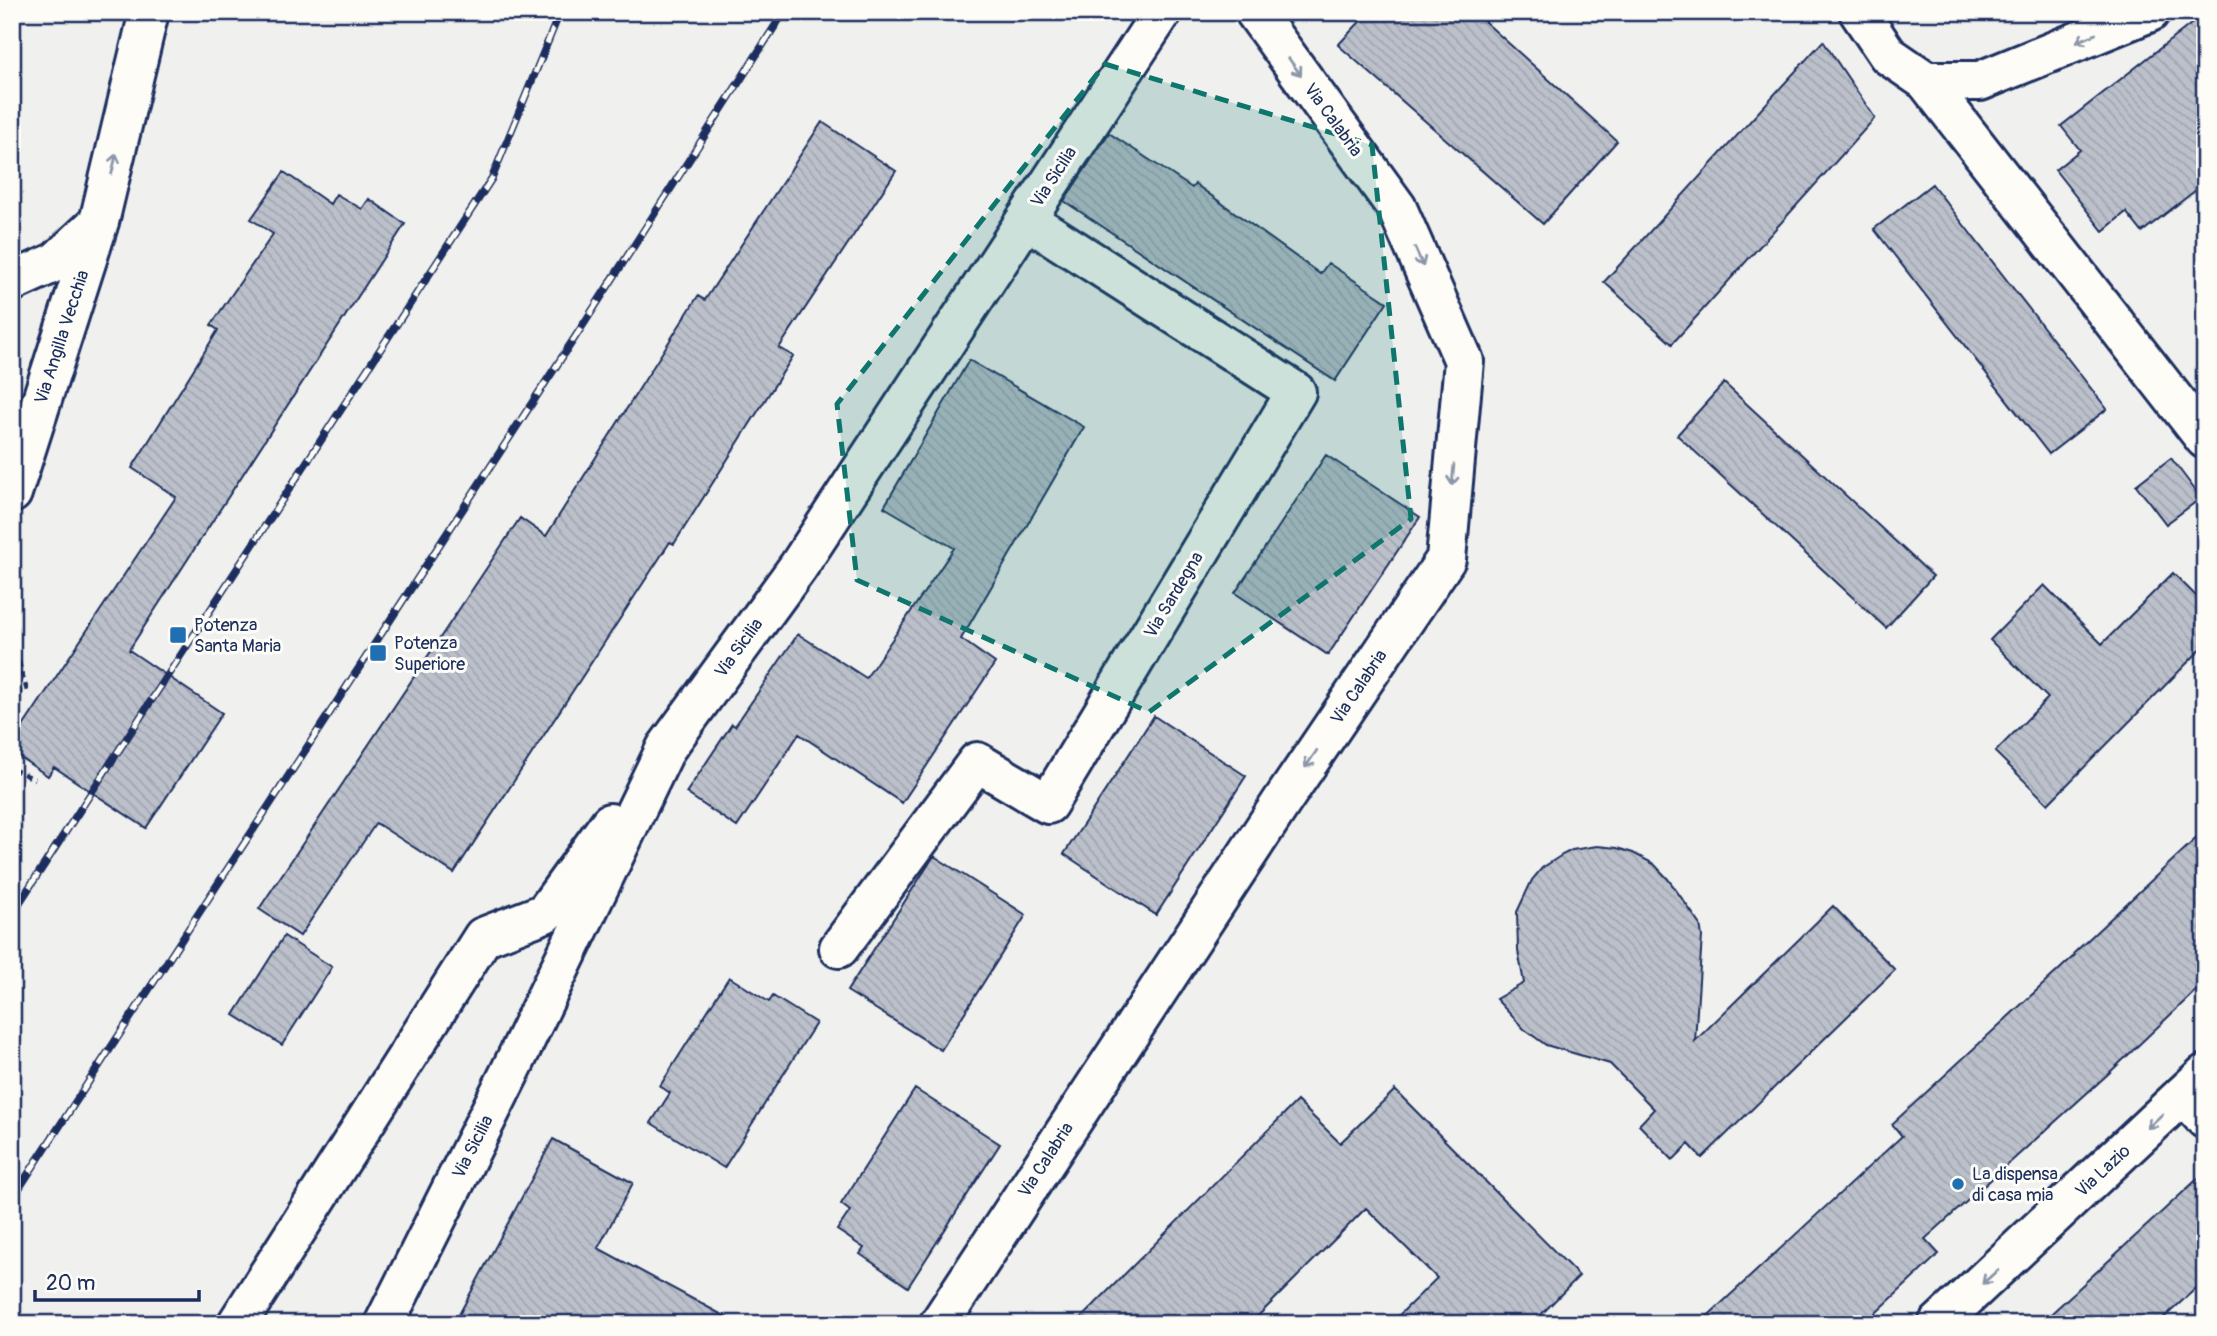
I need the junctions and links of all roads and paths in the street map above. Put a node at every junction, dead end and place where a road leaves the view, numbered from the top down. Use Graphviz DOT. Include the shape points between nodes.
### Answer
graph roads {
  1 [pos="149,12"];
  2 [pos="1162,12"];
  3 [pos="1255,12"];
  4 [pos="1860,12"];
  5 [pos="2150,12"];
  6 [pos="1926,81"];
  7 [pos="1026,219"];
  8 [pos="99,222"];
  9 [pos="12,282"];
  10 [pos="2205,439"];
  11 [pos="12,493"];
  12 [pos="12,638"];
  13 [pos="13,692"];
  14 [pos="666,748"];
  15 [pos="12,769"];
  16 [pos="35,779"];
  17 [pos="839,948"];
  18 [pos="2198,1096"];
  19 [pos="237,1324"];
  20 [pos="384,1324"];
  21 [pos="939,1324"];
  22 [pos="1938,1324"];
  8 -- 1 [label="street, Via Angilla Vecchia, one-way"];
  2 -- 7 [label="street, Via Sicilia"];
  3 -- 21 [label="street, Via Calabria, one-way" via="1397,208 1464,360 1446,559"];
  4 -- 6 [label="street" via="1888,55"];
  5 -- 6 [label="street, one-way" via="1980,81"];
  6 -- 10 [label="street"];
  7 -- 14 [label="street, Via Sicilia" via="798,567"];
  7 -- 17 [label="street, Via Sardegna" via="1296,392 1048,804 977,762"];
  8 -- 9 [label="street" via="56,262"];
  8 -- 11 [label="street, Via Angilla Vecchia"];
  12 -- 13 [label="path" via="27,691"];
  14 -- 19 [label="street" via="545,913 482,937"];
  14 -- 20 [label="street, Via Sicilia"];
  15 -- 16 [label="path"];
  18 -- 22 [label="street, Via Lazio, one-way"];
}
